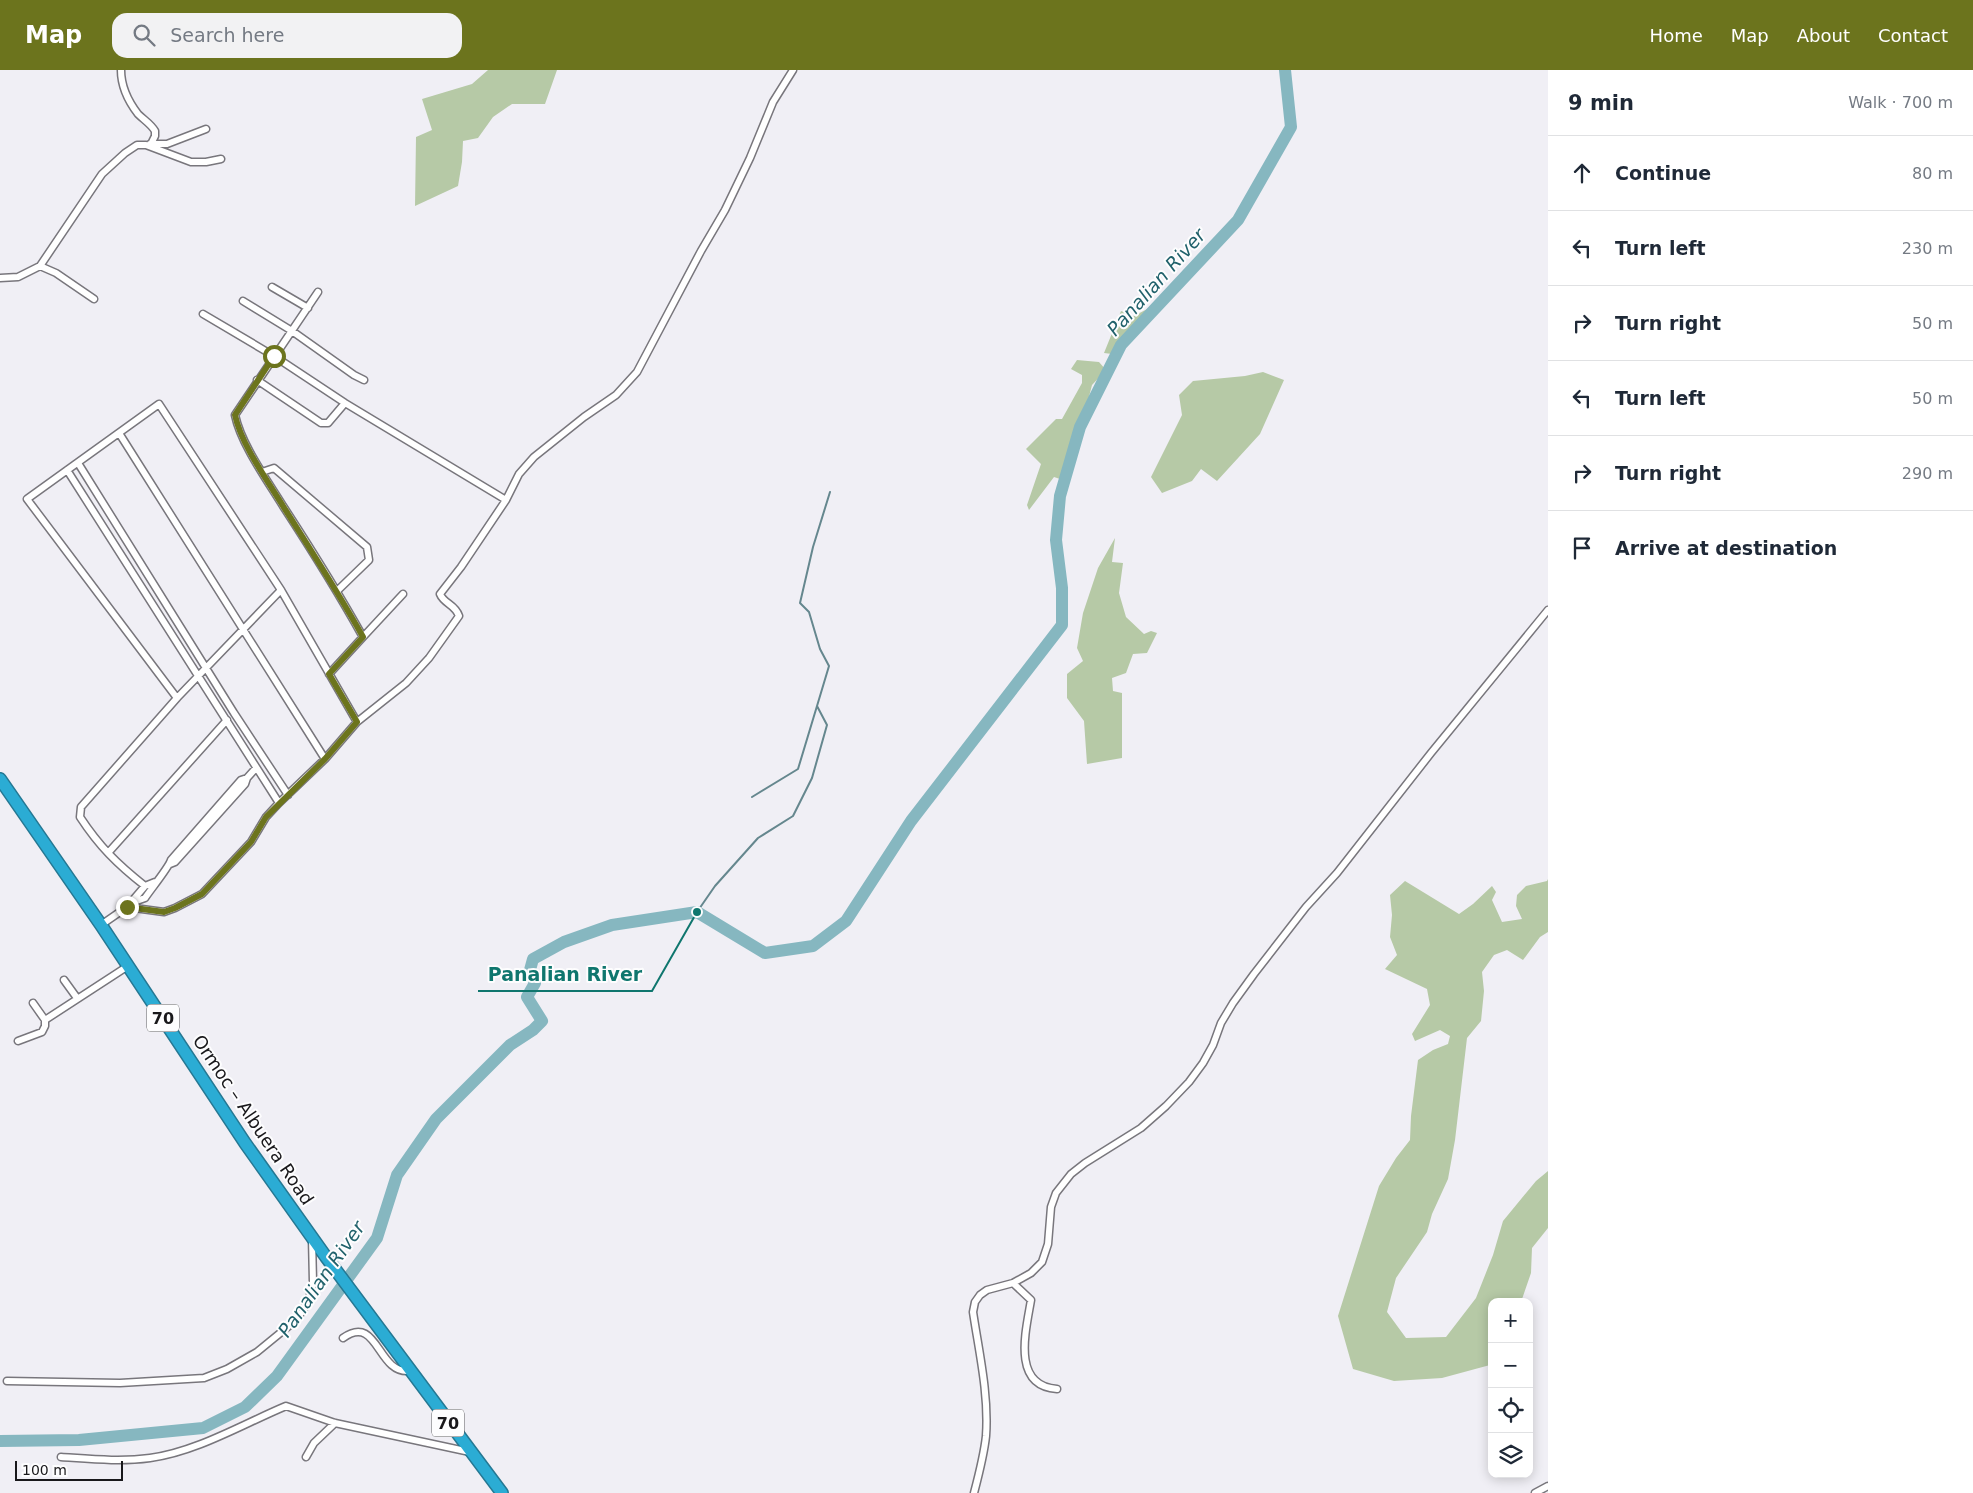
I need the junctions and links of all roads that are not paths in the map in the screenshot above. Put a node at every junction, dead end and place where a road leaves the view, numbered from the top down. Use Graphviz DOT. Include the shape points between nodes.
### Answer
graph roads {
  1 [pos="121,70"];
  2 [pos="793,70"];
  3 [pos="206,129"];
  4 [pos="149,144"];
  5 [pos="222,159"];
  6 [pos="40,266"];
  7 [pos="0,278"];
  8 [pos="272,287"];
  9 [pos="318,292"];
  10 [pos="94,299"];
  11 [pos="243,301"];
  12 [pos="308,308"];
  13 [pos="203,314"];
  14 [pos="292,331"];
  15 [pos="274,356"];
  16 [pos="257,380"];
  17 [pos="364,380"];
  18 [pos="345,403"];
  19 [pos="119,433"];
  20 [pos="78,463"];
  21 [pos="67,470"];
  22 [pos="262,472"];
  23 [pos="506,500"];
  24 [pos="281,590"];
  25 [pos="337,592"];
  26 [pos="403,594"];
  27 [pos="1548,610"];
  28 [pos="244,630"];
  29 [pos="363,637"];
  30 [pos="207,668"];
  31 [pos="329,674"];
  32 [pos="200,676"];
  33 [pos="178,698"];
  34 [pos="227,720"];
  35 [pos="357,722"];
  36 [pos="325,759"];
  37 [pos="256,768"];
  38 [pos="0,779"];
  39 [pos="288,795"];
  40 [pos="279,803"];
  41 [pos="108,853"];
  42 [pos="155,882"];
  43 [pos="145,886"];
  44 [pos="129,905"];
  45 [pos="101,925"];
  46 [pos="128,966"];
  47 [pos="64,980"];
  48 [pos="77,998"];
  49 [pos="33,1003"];
  50 [pos="45,1020"];
  51 [pos="18,1042"];
  52 [pos="312,1237"];
  53 [pos="1013,1283"];
  54 [pos="343,1338"];
  55 [pos="409,1371"];
  56 [pos="7,1382"];
  57 [pos="1057,1389"];
  58 [pos="335,1423"];
  59 [pos="470,1452"];
  60 [pos="61,1456"];
  61 [pos="306,1457"];
  62 [pos="1548,1486"];
  63 [pos="502,1493"];
  64 [pos="974,1493"];
  65 [pos="1535,1493"];
  1 -- 4 [label="street" via="126,95 155,131"];
  2 -- 23 [label="street" via="773,102 725,210 636,372 616,395 534,456"];
  3 -- 4 [label="street" via="167,144"];
  4 -- 5 [label="street" via="191,162"];
  4 -- 6 [label="street" via="137,145 102,174"];
  6 -- 7 [label="street" via="18,277"];
  6 -- 10 [label="street"];
  8 -- 12 [label="street"];
  9 -- 12 [label="street"];
  11 -- 14 [label="street"];
  12 -- 14 [label="street"];
  13 -- 15 [label="street"];
  14 -- 15 [label="street"];
  14 -- 17 [label="street"];
  15 -- 16 [label="street"];
  15 -- 18 [label="street"];
  16 -- 18 [label="street" via="321,423 328,423"];
  16 -- 22 [label="street" via="235,415 237,426"];
  18 -- 23 [label="street"];
  19 -- 20 [label="street"];
  19 -- 24 [label="street" via="159,404"];
  19 -- 28 [label="street"];
  20 -- 21 [label="street"];
  20 -- 30 [label="street"];
  21 -- 32 [label="street"];
  21 -- 33 [label="street" via="27,499"];
  22 -- 25 [label="street"];
  22 -- 25 [label="street" via="274,468 367,547 369,560"];
  23 -- 35 [label="street" via="440,594 456,608 459,616 455,623 406,683"];
  24 -- 28 [label="street"];
  24 -- 31 [label="street"];
  25 -- 29 [label="street"];
  26 -- 29 [label="street"];
  27 -- 53 [label="street" via="1254,974 1233,1003 1203,1063 1189,1082 1140,1128 1071,1174 1050,1207 1048,1244 1042,1262"];
  28 -- 30 [label="street"];
  28 -- 36 [label="street"];
  29 -- 31 [label="street"];
  30 -- 32 [label="street"];
  30 -- 39 [label="street"];
  31 -- 35 [label="street"];
  32 -- 33 [label="street"];
  32 -- 34 [label="street"];
  33 -- 41 [label="street" via="81,807 80,817 96,842"];
  34 -- 37 [label="street"];
  34 -- 41 [label="street"];
  35 -- 36 [label="street"];
  36 -- 39 [label="street"];
  37 -- 40 [label="street"];
  37 -- 42 [label="street" via="241,780"];
  38 -- 45 [label="highway, Ormoc – Albuera Road / 70"];
  39 -- 40 [label="street"];
  40 -- 44 [label="street" via="251,842 202,894 164,912"];
  41 -- 43 [label="street"];
  42 -- 43 [label="street"];
  42 -- 44 [label="street" via="146,898"];
  43 -- 44 [label="street"];
  44 -- 45 [label="street"];
  45 -- 46 [label="highway, Ormoc – Albuera Road / 70"];
  46 -- 48 [label="street"];
  46 -- 52 [label="highway, Ormoc – Albuera Road / 70"];
  47 -- 48 [label="street"];
  48 -- 50 [label="street"];
  49 -- 50 [label="street"];
  50 -- 51 [label="street" via="42,1032"];
  52 -- 55 [label="highway, Ormoc – Albuera Road / 70"];
  52 -- 56 [label="street" via="313,1282 303,1311 257,1352 227,1370 204,1378 120,1384"];
  53 -- 57 [label="street" via="1031,1300 1025,1362 1035,1381 1048,1389"];
  53 -- 64 [label="street" via="980,1295 973,1312 984,1385 986,1434"];
  54 -- 55 [label="street" via="356,1330 362,1331 396,1368 402,1372"];
  55 -- 59 [label="highway, 70"];
  58 -- 59 [label="street"];
  58 -- 60 [label="street" via="286,1406 206,1442 150,1458 106,1460"];
  58 -- 61 [label="street" via="314,1443"];
  59 -- 63 [label="highway, 70"];
  62 -- 65 [label="street"];
}
